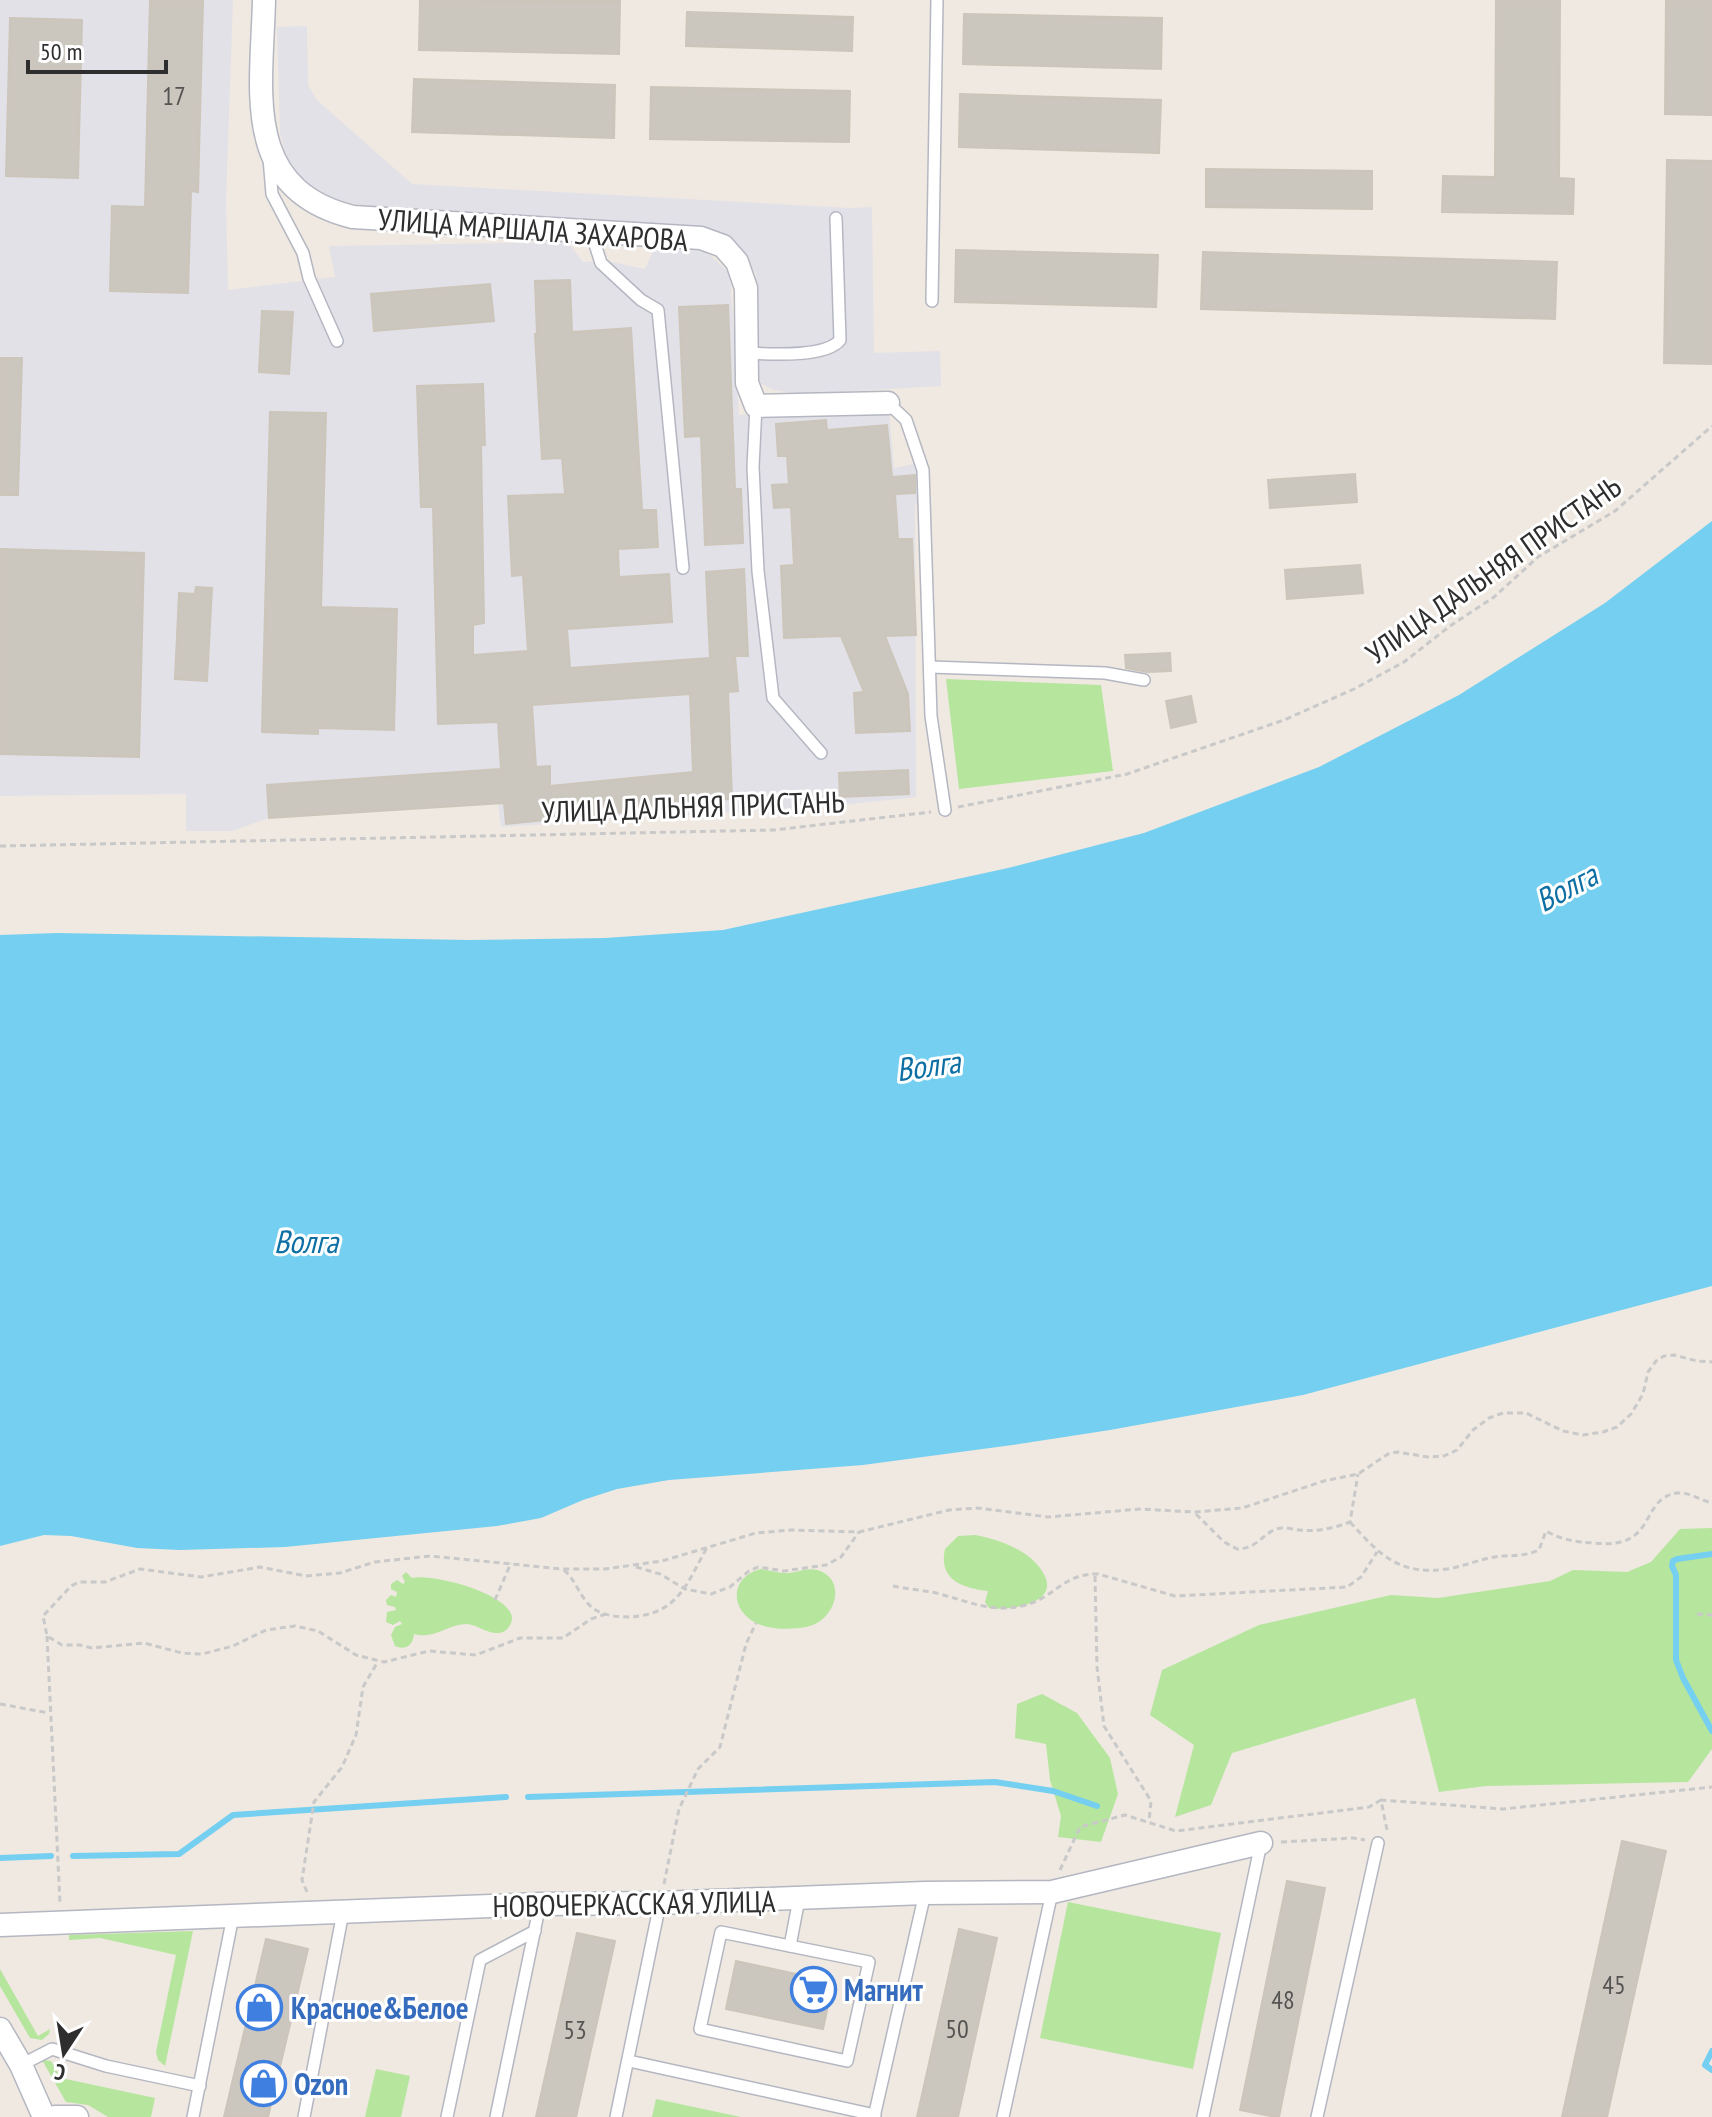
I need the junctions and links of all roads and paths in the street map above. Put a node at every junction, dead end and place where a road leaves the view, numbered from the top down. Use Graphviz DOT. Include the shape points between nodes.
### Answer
graph roads {
  1 [pos="264,0"];
  2 [pos="937,0"];
  3 [pos="268,145"];
  4 [pos="836,218"];
  5 [pos="591,232"];
  6 [pos="932,301"];
  7 [pos="337,341"];
  8 [pos="747,353"];
  9 [pos="888,403"];
  10 [pos="756,406"];
  11 [pos="1712,426"];
  12 [pos="683,568"];
  13 [pos="930,667"];
  14 [pos="1144,680"];
  15 [pos="821,753"];
  16 [pos="945,810"];
  17 [pos="0,846"];
  18 [pos="1712,1362"];
  19 [pos="1358,1474"];
  20 [pos="1712,1503"];
  21 [pos="1195,1512"];
  22 [pos="1350,1522"];
  23 [pos="859,1532"];
  24 [pos="708,1546"];
  25 [pos="1377,1552"];
  26 [pos="511,1563"];
  27 [pos="631,1566"];
  28 [pos="562,1569"];
  29 [pos="1095,1574"];
  30 [pos="893,1586"];
  31 [pos="685,1589"];
  32 [pos="495,1600"];
  33 [pos="606,1614"];
  34 [pos="1697,1614"];
  35 [pos="1712,1615"];
  36 [pos="756,1623"];
  37 [pos="47,1636"];
  38 [pos="377,1661"];
  39 [pos="0,1704"];
  40 [pos="49,1713"];
  41 [pos="1712,1787"];
  42 [pos="1381,1800"];
  43 [pos="1149,1822"];
  44 [pos="1261,1843"];
  45 [pos="1378,1843"];
  46 [pos="1052,1892"];
  47 [pos="925,1893"];
  48 [pos="799,1899"];
  49 [pos="660,1903"];
  50 [pos="540,1904"];
  51 [pos="343,1912"];
  52 [pos="319,1913"];
  53 [pos="233,1916"];
  54 [pos="61,1923"];
  55 [pos="0,1925"];
  56 [pos="535,1931"];
  57 [pos="790,1946"];
  58 [pos="0,2029"];
  59 [pos="629,2061"];
  60 [pos="21,2065"];
  61 [pos="200,2086"];
  62 [pos="874,2116"];
  63 [pos="44,2117"];
  64 [pos="55,2117"];
  65 [pos="77,2117"];
  66 [pos="193,2117"];
  67 [pos="304,2117"];
  68 [pos="447,2117"];
  69 [pos="496,2117"];
  70 [pos="616,2117"];
  71 [pos="1003,2117"];
  72 [pos="1203,2117"];
  73 [pos="1317,2117"];
  1 -- 3 [label="street, УЛИЦА МАРШАЛА ЗАХАРОВА" via="262,116"];
  2 -- 6 [label="lane"];
  3 -- 5 [label="street, УЛИЦА МАРШАЛА ЗАХАРОВА" via="294,187 337,213"];
  3 -- 7 [label="lane" via="272,194 303,253"];
  4 -- 8 [label="lane" via="840,340 817,351"];
  5 -- 8 [label="street, УЛИЦА МАРШАЛА ЗАХАРОВА" via="701,238 723,246 737,262 746,288"];
  5 -- 12 [label="lane" via="601,263 658,310"];
  8 -- 10 [label="street, УЛИЦА МАРШАЛА ЗАХАРОВА" via="747,383"];
  9 -- 10 [label="street"];
  9 -- 13 [label="lane" via="906,420 923,470"];
  10 -- 15 [label="lane" via="758,571 773,698"];
  11 -- 16 [label="path, УЛИЦА ДАЛЬНЯЯ ПРИСТАНЬ" via="1615,511 1538,557 1494,597 1404,662 1354,689 1284,720 1127,774"];
  13 -- 14 [label="lane" via="1105,673"];
  13 -- 16 [label="lane" via="931,716"];
  16 -- 17 [label="path, УЛИЦА ДАЛЬНЯЯ ПРИСТАНЬ" via="774,830"];
  18 -- 19 [label="path" via="1674,1355 1656,1361 1631,1414 1603,1432 1583,1435 1526,1413 1503,1413 1489,1418 1444,1456 1397,1452"];
  19 -- 21 [label="path" via="1242,1508"];
  19 -- 22 [label="path"];
  20 -- 25 [label="path" via="1676,1493 1654,1507 1642,1529 1623,1543 1559,1539 1546,1531 1539,1550 1528,1556 1492,1557 1444,1570 1390,1562"];
  21 -- 22 [label="path" via="1237,1549 1251,1547 1282,1528 1321,1531"];
  21 -- 23 [label="path" via="1140,1509 1048,1517 978,1508"];
  22 -- 25 [label="path"];
  23 -- 24 [label="path" via="756,1533"];
  23 -- 31 [label="path" via="841,1557 826,1565 784,1571 758,1567 711,1594"];
  24 -- 27 [label="path"];
  24 -- 31 [label="path"];
  25 -- 29 [label="path" via="1361,1577 1347,1587 1175,1596"];
  26 -- 28 [label="path"];
  26 -- 32 [label="path"];
  26 -- 37 [label="path" via="430,1556 306,1576 260,1567 201,1577 140,1569 105,1582 71,1586 43,1616"];
  27 -- 28 [label="path"];
  27 -- 31 [label="path" via="660,1574"];
  28 -- 33 [label="path" via="575,1579 588,1603"];
  29 -- 30 [label="path" via="1062,1583 1038,1601 1003,1609"];
  29 -- 43 [label="path" via="1104,1726 1151,1801"];
  31 -- 33 [label="path" via="657,1613"];
  33 -- 38 [label="path" via="563,1638 520,1638 476,1655 437,1650"];
  34 -- 35 [label="path"];
  36 -- 49 [label="path" via="720,1747 698,1769 679,1809"];
  37 -- 38 [label="path" via="62,1645 144,1643 202,1654 266,1630 295,1626 318,1631 356,1655"];
  37 -- 40 [label="path"];
  38 -- 52 [label="path" via="363,1687 356,1735 342,1767 314,1802 309,1820 302,1880"];
  39 -- 40 [label="path"];
  40 -- 54 [label="path"];
  41 -- 42 [label="path" via="1503,1809"];
  42 -- 43 [label="path" via="1369,1807 1176,1831"];
  42 -- 45 [label="path" via="1389,1842"];
  43 -- 46 [label="path" via="1125,1815 1080,1827"];
  44 -- 45 [label="path" via="1353,1838"];
  44 -- 46 [label="street, НОВОЧЕРКАССКАЯ УЛИЦА"];
  44 -- 72 [label="lane"];
  45 -- 73 [label="lane"];
  46 -- 47 [label="street, НОВОЧЕРКАССКАЯ УЛИЦА"];
  46 -- 71 [label="lane"];
  47 -- 48 [label="street, НОВОЧЕРКАССКАЯ УЛИЦА"];
  47 -- 62 [label="lane"];
  48 -- 49 [label="street, НОВОЧЕРКАССКАЯ УЛИЦА"];
  48 -- 57 [label="lane"];
  49 -- 50 [label="street, НОВОЧЕРКАССКАЯ УЛИЦА"];
  49 -- 59 [label="lane"];
  50 -- 51 [label="street, НОВОЧЕРКАССКАЯ УЛИЦА"];
  50 -- 56 [label="lane"];
  51 -- 52 [label="street, НОВОЧЕРКАССКАЯ УЛИЦА"];
  51 -- 67 [label="lane"];
  52 -- 53 [label="street, НОВОЧЕРКАССКАЯ УЛИЦА"];
  53 -- 54 [label="street, НОВОЧЕРКАССКАЯ УЛИЦА"];
  53 -- 61 [label="lane"];
  54 -- 55 [label="street, НОВОЧЕРКАССКАЯ УЛИЦА"];
  56 -- 68 [label="lane" via="480,1960"];
  56 -- 69 [label="lane"];
  57 -- 57 [label="lane" via="869,1962 847,2061 700,2029 721,1932"];
  58 -- 60 [label="street"];
  59 -- 62 [label="lane"];
  59 -- 70 [label="lane"];
  60 -- 61 [label="lane" via="52,2049"];
  60 -- 63 [label="street"];
  61 -- 66 [label="lane"];
  64 -- 65 [label="street"];
}
